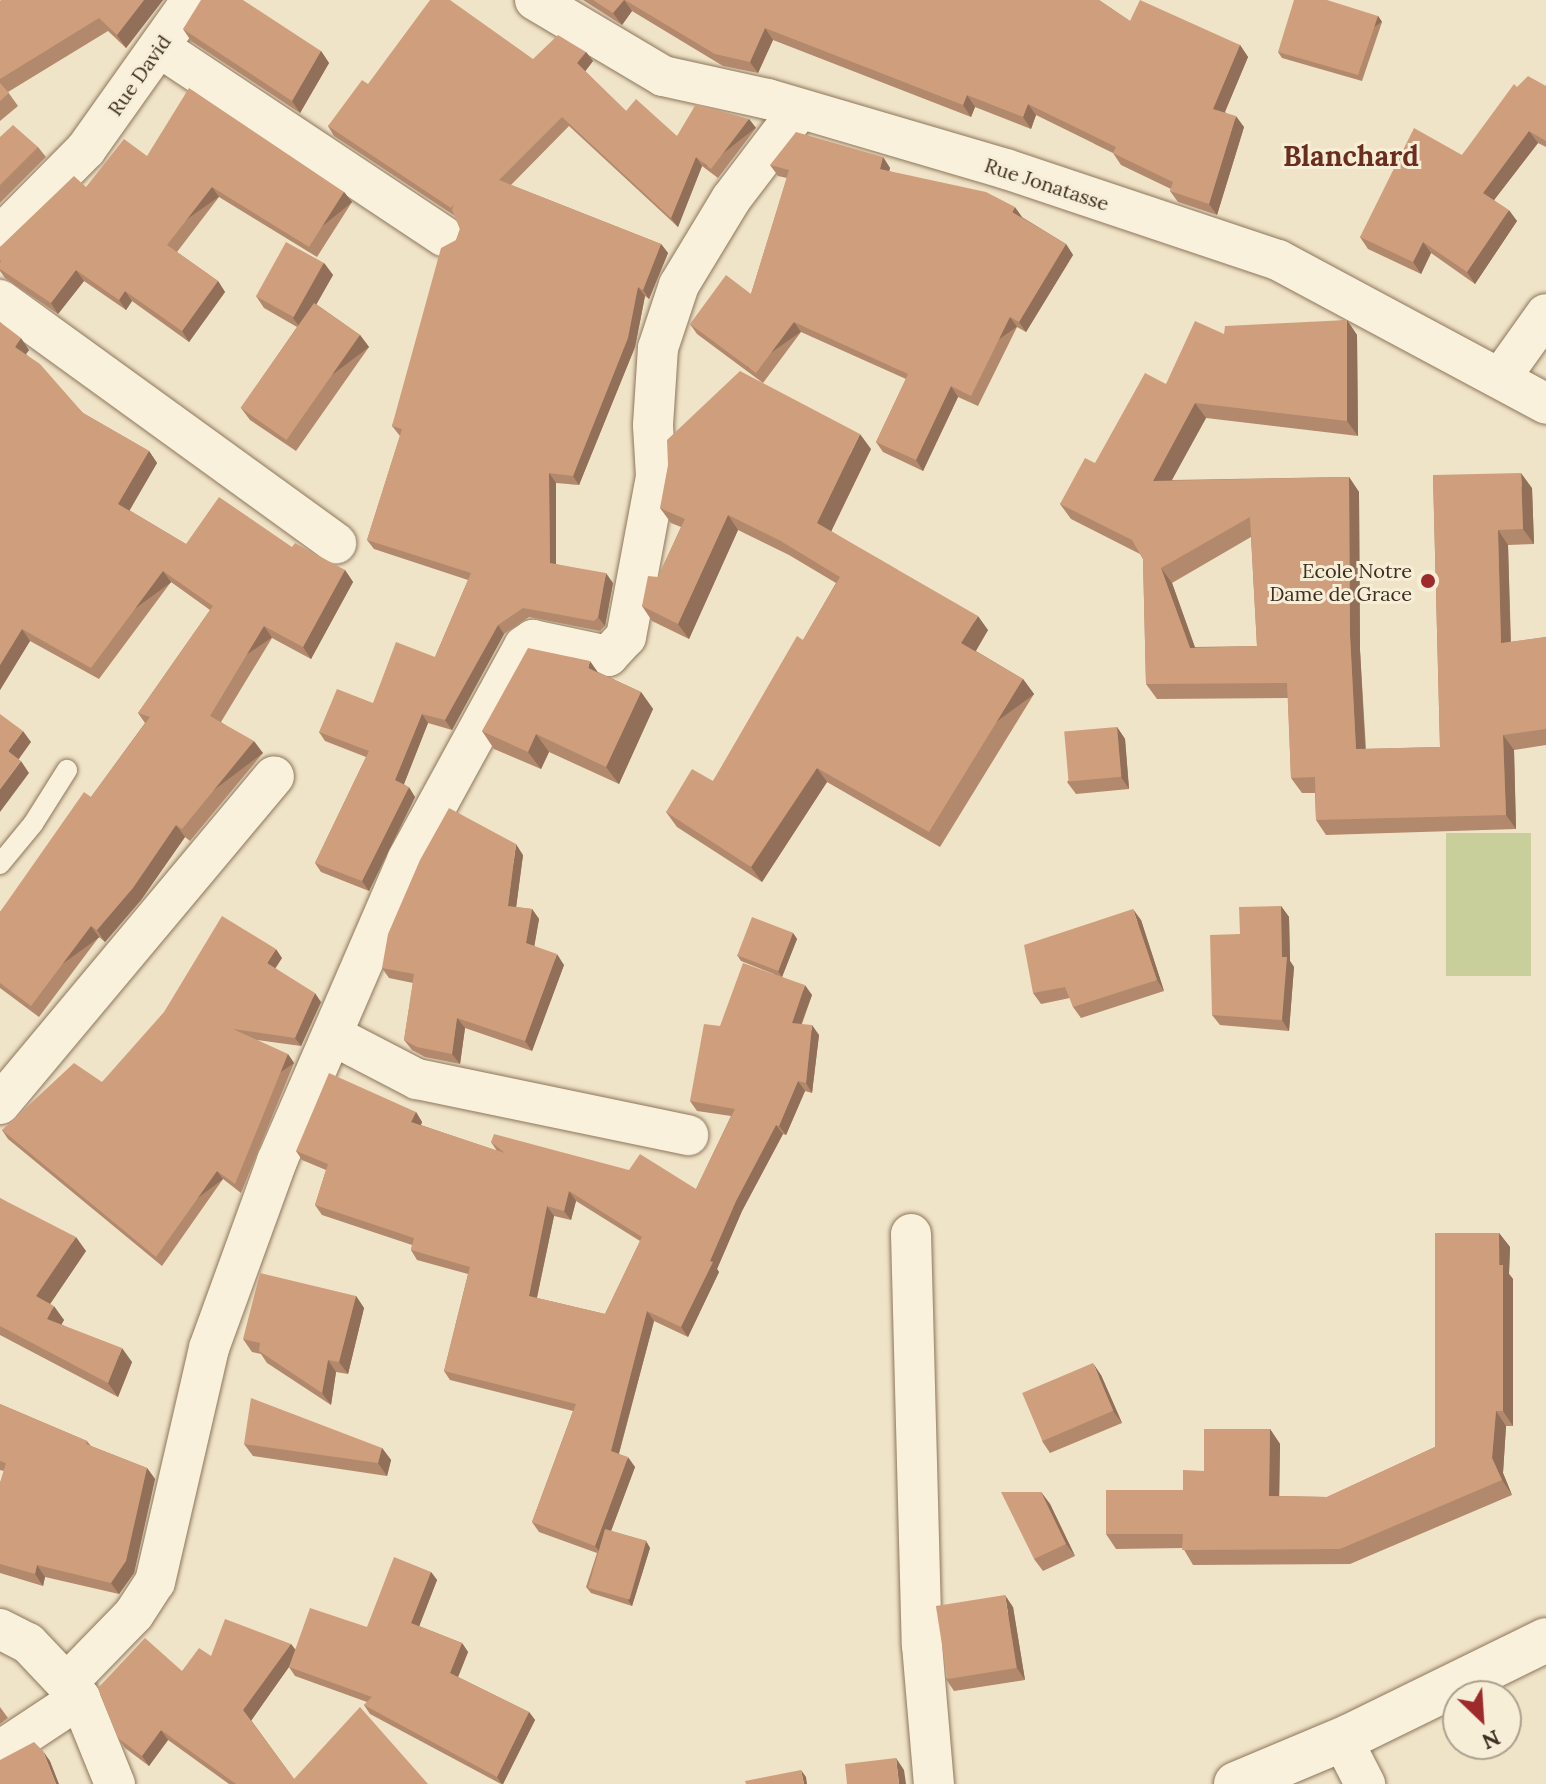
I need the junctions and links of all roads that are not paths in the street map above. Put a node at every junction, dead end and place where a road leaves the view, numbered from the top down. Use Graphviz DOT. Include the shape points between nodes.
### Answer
graph roads {
  1 [pos="192,0"];
  2 [pos="535,0"];
  3 [pos="159,47"];
  4 [pos="798,111"];
  5 [pos="0,236"];
  6 [pos="444,236"];
  7 [pos="0,300"];
  8 [pos="1546,314"];
  9 [pos="1501,377"];
  10 [pos="1546,404"];
  11 [pos="336,543"];
  12 [pos="67,770"];
  13 [pos="274,776"];
  14 [pos="0,864"];
  15 [pos="332,1035"];
  16 [pos="0,1104"];
  17 [pos="688,1135"];
  18 [pos="911,1234"];
  19 [pos="0,1629"];
  20 [pos="1546,1640"];
  21 [pos="74,1690"];
  22 [pos="1342,1739"];
  23 [pos="0,1751"];
  24 [pos="115,1784"];
  25 [pos="934,1784"];
  26 [pos="1236,1784"];
  27 [pos="1365,1784"];
  1 -- 3 [label="street, Rue David"];
  2 -- 4 [label="street, Rue Jonatasse" via="663,76 768,99"];
  3 -- 5 [label="street, Rue David" via="86,149"];
  3 -- 6 [label="street"];
  4 -- 9 [label="street, Rue Jonatasse" via="1006,169 1278,260"];
  4 -- 15 [label="street" via="731,199 686,273 658,348 656,476 626,637 608,656 533,640 524,646 407,860"];
  7 -- 11 [label="street"];
  8 -- 9 [label="street"];
  9 -- 10 [label="street, Rue Jonatasse"];
  12 -- 14 [label="lane"];
  13 -- 16 [label="street"];
  15 -- 17 [label="street" via="417,1079"];
  15 -- 21 [label="street" via="277,1161 209,1348 155,1582"];
  18 -- 25 [label="street" via="922,1645"];
  19 -- 21 [label="street" via="28,1643"];
  20 -- 22 [label="street"];
  21 -- 23 [label="street"];
  21 -- 24 [label="street"];
  22 -- 26 [label="street"];
  22 -- 27 [label="street"];
}
